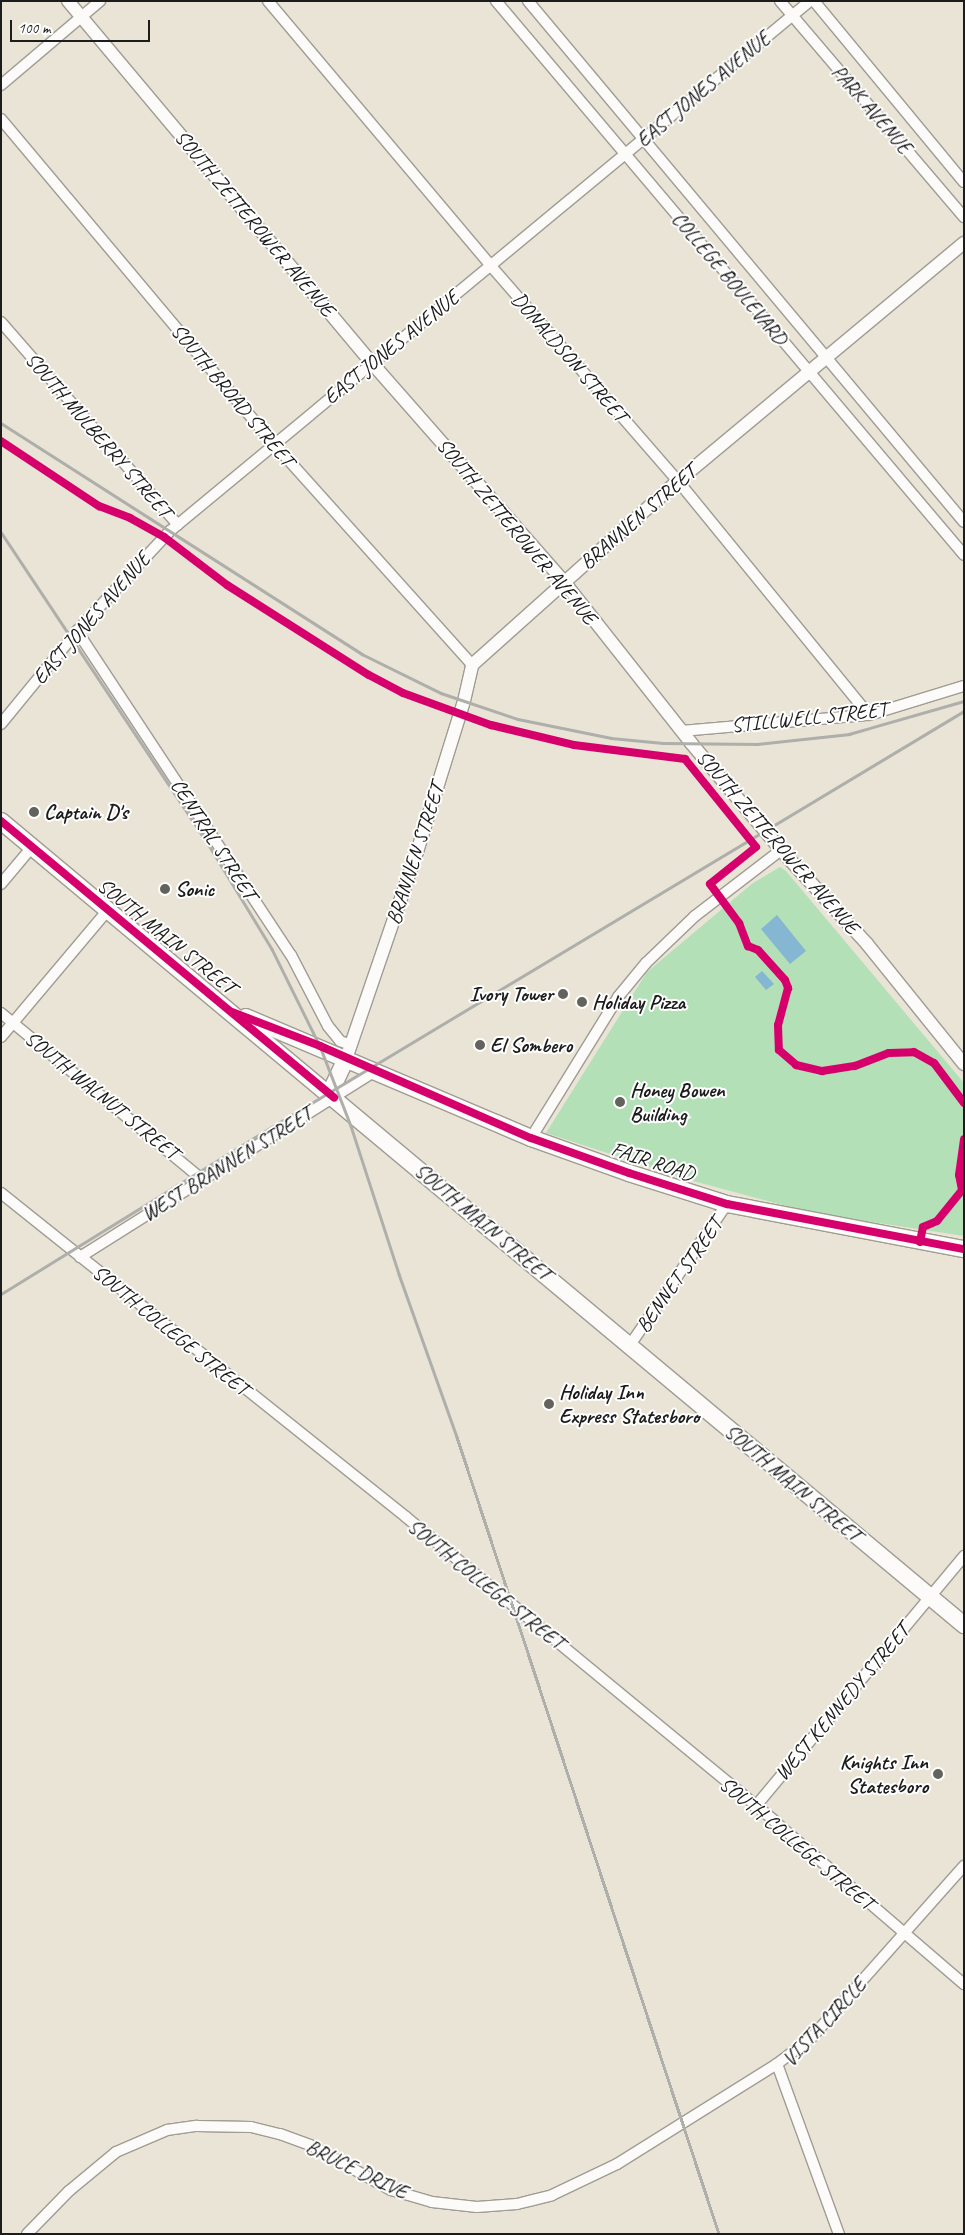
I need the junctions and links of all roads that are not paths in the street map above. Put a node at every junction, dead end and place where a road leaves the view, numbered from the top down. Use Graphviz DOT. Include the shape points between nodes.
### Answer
graph roads {
  1 [pos="68,1"];
  2 [pos="100,1"];
  3 [pos="268,1"];
  4 [pos="496,1"];
  5 [pos="528,1"];
  6 [pos="780,1"];
  7 [pos="812,1"];
  8 [pos="791,15"];
  9 [pos="81,17"];
  10 [pos="1,85"];
  11 [pos="1,119"];
  12 [pos="644,139"];
  13 [pos="626,154"];
  14 [pos="964,182"];
  15 [pos="964,217"];
  16 [pos="964,243"];
  17 [pos="491,266"];
  18 [pos="1,322"];
  19 [pos="826,358"];
  20 [pos="371,362"];
  21 [pos="809,372"];
  22 [pos="274,444"];
  23 [pos="678,481"];
  24 [pos="964,522"];
  25 [pos="178,525"];
  26 [pos="964,555"];
  27 [pos="564,582"];
  28 [pos="77,631"];
  29 [pos="472,666"];
  30 [pos="964,686"];
  31 [pos="869,715"];
  32 [pos="1,724"];
  33 [pos="681,731"];
  34 [pos="1,821"];
  35 [pos="32,847"];
  36 [pos="781,850"];
  37 [pos="1,884"];
  38 [pos="108,910"];
  39 [pos="232,1012"];
  40 [pos="1,1013"];
  41 [pos="13,1023"];
  42 [pos="1,1037"];
  43 [pos="348,1052"];
  44 [pos="964,1064"];
  45 [pos="374,1072"];
  46 [pos="332,1095"];
  47 [pos="530,1138"];
  48 [pos="202,1179"];
  49 [pos="1,1193"];
  50 [pos="727,1204"];
  51 [pos="964,1249"];
  52 [pos="80,1257"];
  53 [pos="630,1345"];
  54 [pos="964,1556"];
  55 [pos="929,1597"];
  56 [pos="964,1625"];
  57 [pos="755,1807"];
  58 [pos="964,1866"];
  59 [pos="905,1934"];
  60 [pos="964,1984"];
  61 [pos="777,2064"];
  62 [pos="28,2234"];
  63 [pos="838,2234"];
  1 -- 9 [label="street, SOUTH ZETTEROWER AVENUE"];
  2 -- 9 [label="street"];
  3 -- 17 [label="street, DONALDSON STREET"];
  4 -- 13 [label="street, COLLEGE BOULEVARD"];
  5 -- 12 [label="street, COLLEGE BOULEVARD"];
  6 -- 8 [label="street, PARK AVENUE"];
  7 -- 8 [label="street, EAST JONES AVENUE"];
  7 -- 14 [label="street, PARK AVENUE"];
  8 -- 12 [label="street, EAST JONES AVENUE"];
  8 -- 15 [label="street, PARK AVENUE"];
  9 -- 10 [label="street"];
  9 -- 20 [label="street, SOUTH ZETTEROWER AVENUE"];
  11 -- 22 [label="street, SOUTH BROAD STREET"];
  12 -- 13 [label="street, EAST JONES AVENUE"];
  12 -- 19 [label="street, COLLEGE BOULEVARD"];
  13 -- 17 [label="street, EAST JONES AVENUE"];
  13 -- 21 [label="street, COLLEGE BOULEVARD"];
  16 -- 19 [label="street, BRANNEN STREET"];
  17 -- 20 [label="street, EAST JONES AVENUE"];
  17 -- 23 [label="street, DONALDSON STREET"];
  18 -- 25 [label="street, SOUTH MULBERRY STREET"];
  19 -- 21 [label="street, BRANNEN STREET"];
  19 -- 24 [label="street, COLLEGE BOULEVARD"];
  20 -- 22 [label="street, EAST JONES AVENUE"];
  20 -- 27 [label="street, SOUTH ZETTEROWER AVENUE"];
  21 -- 23 [label="street, BRANNEN STREET"];
  21 -- 26 [label="street, COLLEGE BOULEVARD"];
  22 -- 25 [label="street, EAST JONES AVENUE"];
  22 -- 29 [label="street, SOUTH BROAD STREET"];
  23 -- 27 [label="street, BRANNEN STREET"];
  23 -- 31 [label="street, DONALDSON STREET"];
  25 -- 28 [label="street, EAST JONES AVENUE"];
  27 -- 29 [label="street, BRANNEN STREET"];
  27 -- 33 [label="street, SOUTH ZETTEROWER AVENUE"];
  28 -- 32 [label="street, EAST JONES AVENUE"];
  28 -- 43 [label="street, CENTRAL STREET" via="291,955 328,1026"];
  29 -- 43 [label="street, BRANNEN STREET" via="417,852"];
  30 -- 31 [label="street, STILLWELL STREET"];
  31 -- 33 [label="street, STILLWELL STREET"];
  33 -- 36 [label="street, SOUTH ZETTEROWER AVENUE"];
  34 -- 35 [label="main road, SOUTH MAIN STREET"];
  35 -- 37 [label="street"];
  35 -- 38 [label="main road, SOUTH MAIN STREET"];
  36 -- 44 [label="street, SOUTH ZETTEROWER AVENUE" via="867,944"];
  36 -- 47 [label="street" via="695,916 646,963 618,998"];
  38 -- 39 [label="main road, SOUTH MAIN STREET"];
  38 -- 41 [label="street"];
  39 -- 43 [label="main road, FAIR ROAD"];
  39 -- 46 [label="main road, SOUTH MAIN STREET"];
  40 -- 41 [label="street, SOUTH WALNUT STREET"];
  41 -- 42 [label="street"];
  41 -- 48 [label="street, SOUTH WALNUT STREET"];
  43 -- 45 [label="main road, FAIR ROAD"];
  43 -- 46 [label="main road"];
  45 -- 46 [label="street, WEST BRANNEN STREET"];
  45 -- 47 [label="main road, FAIR ROAD"];
  46 -- 48 [label="street, WEST BRANNEN STREET"];
  46 -- 53 [label="main road, SOUTH MAIN STREET"];
  47 -- 50 [label="main road, FAIR ROAD"];
  48 -- 52 [label="street, WEST BRANNEN STREET"];
  49 -- 52 [label="street, SOUTH COLLEGE STREET"];
  50 -- 51 [label="main road, FAIR ROAD"];
  50 -- 53 [label="street, BENNET STREET"];
  52 -- 57 [label="street, SOUTH COLLEGE STREET" via="413,1523"];
  53 -- 55 [label="main road, SOUTH MAIN STREET"];
  54 -- 55 [label="street, WEST KENNEDY STREET"];
  55 -- 56 [label="main road, SOUTH MAIN STREET"];
  55 -- 57 [label="street, WEST KENNEDY STREET"];
  57 -- 59 [label="street, SOUTH COLLEGE STREET"];
  58 -- 59 [label="street, VISTA CIRCLE"];
  59 -- 60 [label="street, SOUTH COLLEGE STREET"];
  59 -- 61 [label="street, VISTA CIRCLE" via="812,2037"];
  61 -- 62 [label="street, BRUCE DRIVE" via="617,2164 552,2195 518,2204 477,2207 432,2202 391,2190 310,2145 280,2134 250,2127 197,2126 167,2130 116,2152 69,2191"];
  61 -- 63 [label="street, VISTA CIRCLE"];
}
